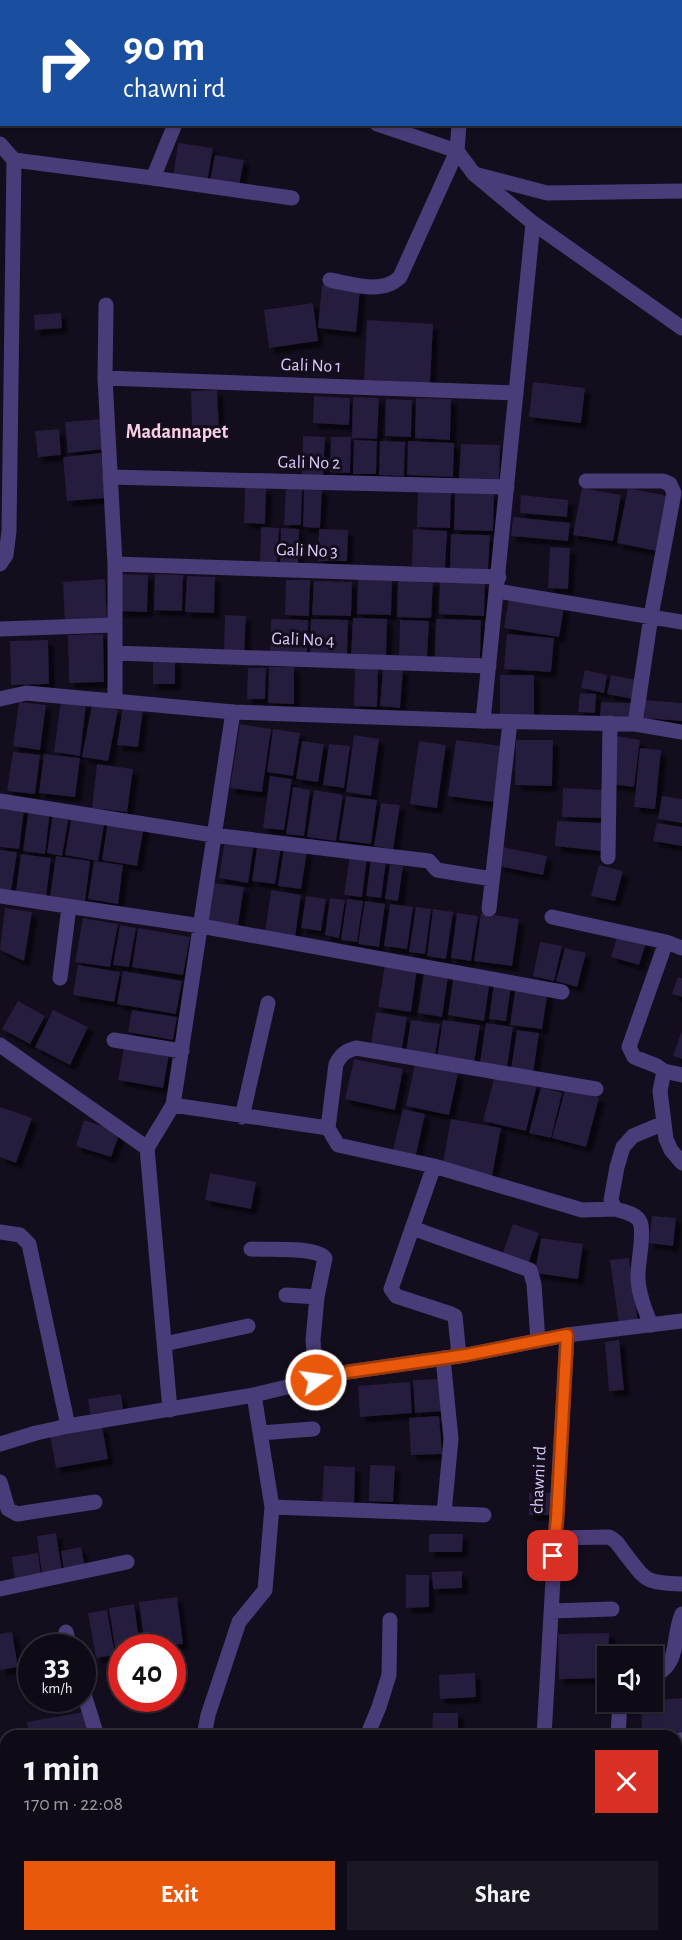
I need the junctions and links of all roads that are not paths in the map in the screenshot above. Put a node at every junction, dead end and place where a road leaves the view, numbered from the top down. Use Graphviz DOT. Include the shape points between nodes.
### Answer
graph roads {
  1 [pos="175,126"];
  2 [pos="383,126"];
  3 [pos="459,126"];
  4 [pos="0,144"];
  5 [pos="457,151"];
  6 [pos="14,160"];
  7 [pos="474,174"];
  8 [pos="153,178"];
  9 [pos="682,191"];
  10 [pos="292,198"];
  11 [pos="533,223"];
  12 [pos="330,280"];
  13 [pos="106,304"];
  14 [pos="5,328"];
  15 [pos="682,328"];
  16 [pos="6,357"];
  17 [pos="105,378"];
  18 [pos="516,393"];
  19 [pos="110,477"];
  20 [pos="586,481"];
  21 [pos="507,487"];
  22 [pos="0,564"];
  23 [pos="114,564"];
  24 [pos="498,584"];
  25 [pos="651,616"];
  26 [pos="682,621"];
  27 [pos="114,625"];
  28 [pos="0,629"];
  29 [pos="115,653"];
  30 [pos="489,666"];
  31 [pos="0,699"];
  32 [pos="115,701"];
  33 [pos="233,712"];
  34 [pos="483,721"];
  35 [pos="510,722"];
  36 [pos="610,723"];
  37 [pos="635,724"];
  38 [pos="682,732"];
  39 [pos="0,801"];
  40 [pos="213,835"];
  41 [pos="608,857"];
  42 [pos="492,879"];
  43 [pos="0,896"];
  44 [pos="69,907"];
  45 [pos="489,909"];
  46 [pos="552,917"];
  47 [pos="201,926"];
  48 [pos="666,942"];
  49 [pos="682,948"];
  50 [pos="60,978"];
  51 [pos="562,992"];
  52 [pos="268,1003"];
  53 [pos="114,1040"];
  54 [pos="0,1045"];
  55 [pos="182,1051"];
  56 [pos="664,1071"];
  57 [pos="682,1075"];
  58 [pos="596,1089"];
  59 [pos="173,1105"];
  60 [pos="242,1117"];
  61 [pos="664,1122"];
  62 [pos="328,1128"];
  63 [pos="147,1148"];
  64 [pos="682,1163"];
  65 [pos="434,1166"];
  66 [pos="615,1209"];
  67 [pos="412,1228"];
  68 [pos="0,1232"];
  69 [pos="251,1249"];
  70 [pos="286,1295"];
  71 [pos="317,1297"];
  72 [pos="682,1321"];
  73 [pos="651,1325"];
  74 [pos="248,1326"];
  75 [pos="567,1335"];
  76 [pos="538,1341"];
  77 [pos="164,1344"];
  78 [pos="459,1356"];
  79 [pos="443,1358"];
  80 [pos="316,1380"];
  81 [pos="254,1395"];
  82 [pos="170,1410"];
  83 [pos="68,1426"];
  84 [pos="313,1429"];
  85 [pos="260,1433"];
  86 [pos="0,1444"];
  87 [pos="0,1482"];
  88 [pos="95,1502"];
  89 [pos="272,1507"];
  90 [pos="444,1513"];
  91 [pos="484,1515"];
  92 [pos="554,1538"];
  93 [pos="128,1562"];
  94 [pos="682,1584"];
  95 [pos="0,1589"];
  96 [pos="612,1609"];
  97 [pos="551,1611"];
  98 [pos="682,1614"];
  99 [pos="390,1620"];
  100 [pos="663,1669"];
  101 [pos="90,1712"];
  102 [pos="619,1712"];
  103 [pos="95,1730"];
  104 [pos="205,1730"];
  105 [pos="369,1730"];
  106 [pos="544,1730"];
  107 [pos="618,1730"];
  1 -- 8 [label="street"];
  2 -- 5 [label="street"];
  3 -- 5 [label="street"];
  4 -- 6 [label="street"];
  5 -- 7 [label="street"];
  5 -- 12 [label="street" via="400,277 387,287 376,288"];
  6 -- 8 [label="street"];
  6 -- 14 [label="street"];
  7 -- 9 [label="street" via="547,193"];
  7 -- 11 [label="street"];
  8 -- 10 [label="street"];
  11 -- 15 [label="street"];
  11 -- 18 [label="street"];
  13 -- 17 [label="street"];
  14 -- 16 [label="street"];
  16 -- 22 [label="street" via="9,531 6,555"];
  17 -- 18 [label="street, Gali No 1"];
  17 -- 19 [label="street"];
  18 -- 21 [label="street"];
  19 -- 21 [label="street, Gali No 2"];
  19 -- 23 [label="street"];
  20 -- 25 [label="street" via="663,481 672,488 674,497"];
  21 -- 24 [label="street"];
  23 -- 24 [label="street, Gali No 3"];
  23 -- 27 [label="street"];
  24 -- 25 [label="street, Gali No 3"];
  24 -- 30 [label="street"];
  25 -- 26 [label="street, Gali No 3"];
  25 -- 37 [label="street"];
  27 -- 28 [label="street"];
  27 -- 29 [label="street"];
  29 -- 30 [label="street, Gali No 4"];
  29 -- 32 [label="street"];
  30 -- 34 [label="street"];
  31 -- 32 [label="street" via="26,693"];
  32 -- 33 [label="street"];
  33 -- 34 [label="street"];
  33 -- 40 [label="street"];
  34 -- 35 [label="street"];
  35 -- 36 [label="street"];
  35 -- 42 [label="street"];
  36 -- 37 [label="street"];
  36 -- 41 [label="street"];
  37 -- 38 [label="street"];
  39 -- 40 [label="street"];
  40 -- 42 [label="street" via="429,861 437,870"];
  40 -- 47 [label="street"];
  42 -- 45 [label="street"];
  43 -- 44 [label="street"];
  44 -- 47 [label="street"];
  44 -- 50 [label="street"];
  46 -- 48 [label="street"];
  47 -- 51 [label="street"];
  47 -- 55 [label="street"];
  48 -- 49 [label="street"];
  48 -- 56 [label="street" via="629,1047 634,1057"];
  52 -- 60 [label="street"];
  53 -- 55 [label="street"];
  54 -- 63 [label="street"];
  55 -- 59 [label="street"];
  56 -- 57 [label="street"];
  56 -- 61 [label="street" via="660,1091"];
  58 -- 62 [label="street" via="356,1048 347,1050 336,1064"];
  59 -- 60 [label="street"];
  59 -- 63 [label="street"];
  60 -- 62 [label="street"];
  61 -- 64 [label="street" via="666,1139"];
  61 -- 66 [label="street" via="633,1136 623,1147 611,1200"];
  62 -- 65 [label="street" via="338,1145"];
  63 -- 77 [label="street"];
  65 -- 66 [label="street" via="582,1210"];
  65 -- 67 [label="street"];
  66 -- 73 [label="street" via="634,1215 640,1222 638,1280"];
  67 -- 76 [label="street" via="530,1270"];
  67 -- 78 [label="street" via="391,1289 396,1296 455,1316"];
  68 -- 83 [label="street" via="20,1235 29,1244"];
  69 -- 71 [label="street" via="322,1255 325,1262"];
  70 -- 71 [label="street"];
  71 -- 80 [label="street"];
  72 -- 73 [label="street"];
  73 -- 75 [label="street"];
  74 -- 77 [label="street"];
  75 -- 76 [label="street"];
  75 -- 92 [label="street, chawni rd"];
  76 -- 78 [label="street"];
  77 -- 82 [label="street"];
  78 -- 79 [label="street"];
  79 -- 80 [label="street"];
  79 -- 90 [label="street" via="451,1439"];
  80 -- 81 [label="street"];
  81 -- 82 [label="street"];
  81 -- 85 [label="street"];
  82 -- 83 [label="street"];
  83 -- 86 [label="street"];
  84 -- 85 [label="street"];
  85 -- 89 [label="street"];
  87 -- 88 [label="street" via="6,1506 13,1513"];
  89 -- 90 [label="street"];
  89 -- 104 [label="street" via="265,1590 238,1622"];
  90 -- 91 [label="street"];
  92 -- 94 [label="street" via="609,1537 648,1581"];
  92 -- 97 [label="street, chawni rd"];
  93 -- 95 [label="street"];
  96 -- 97 [label="street"];
  97 -- 106 [label="street, chawni rd"];
  98 -- 100 [label="street" via="675,1654"];
  99 -- 105 [label="street" via="389,1675"];
  101 -- 103 [label="street"];
  102 -- 107 [label="street"];
}
